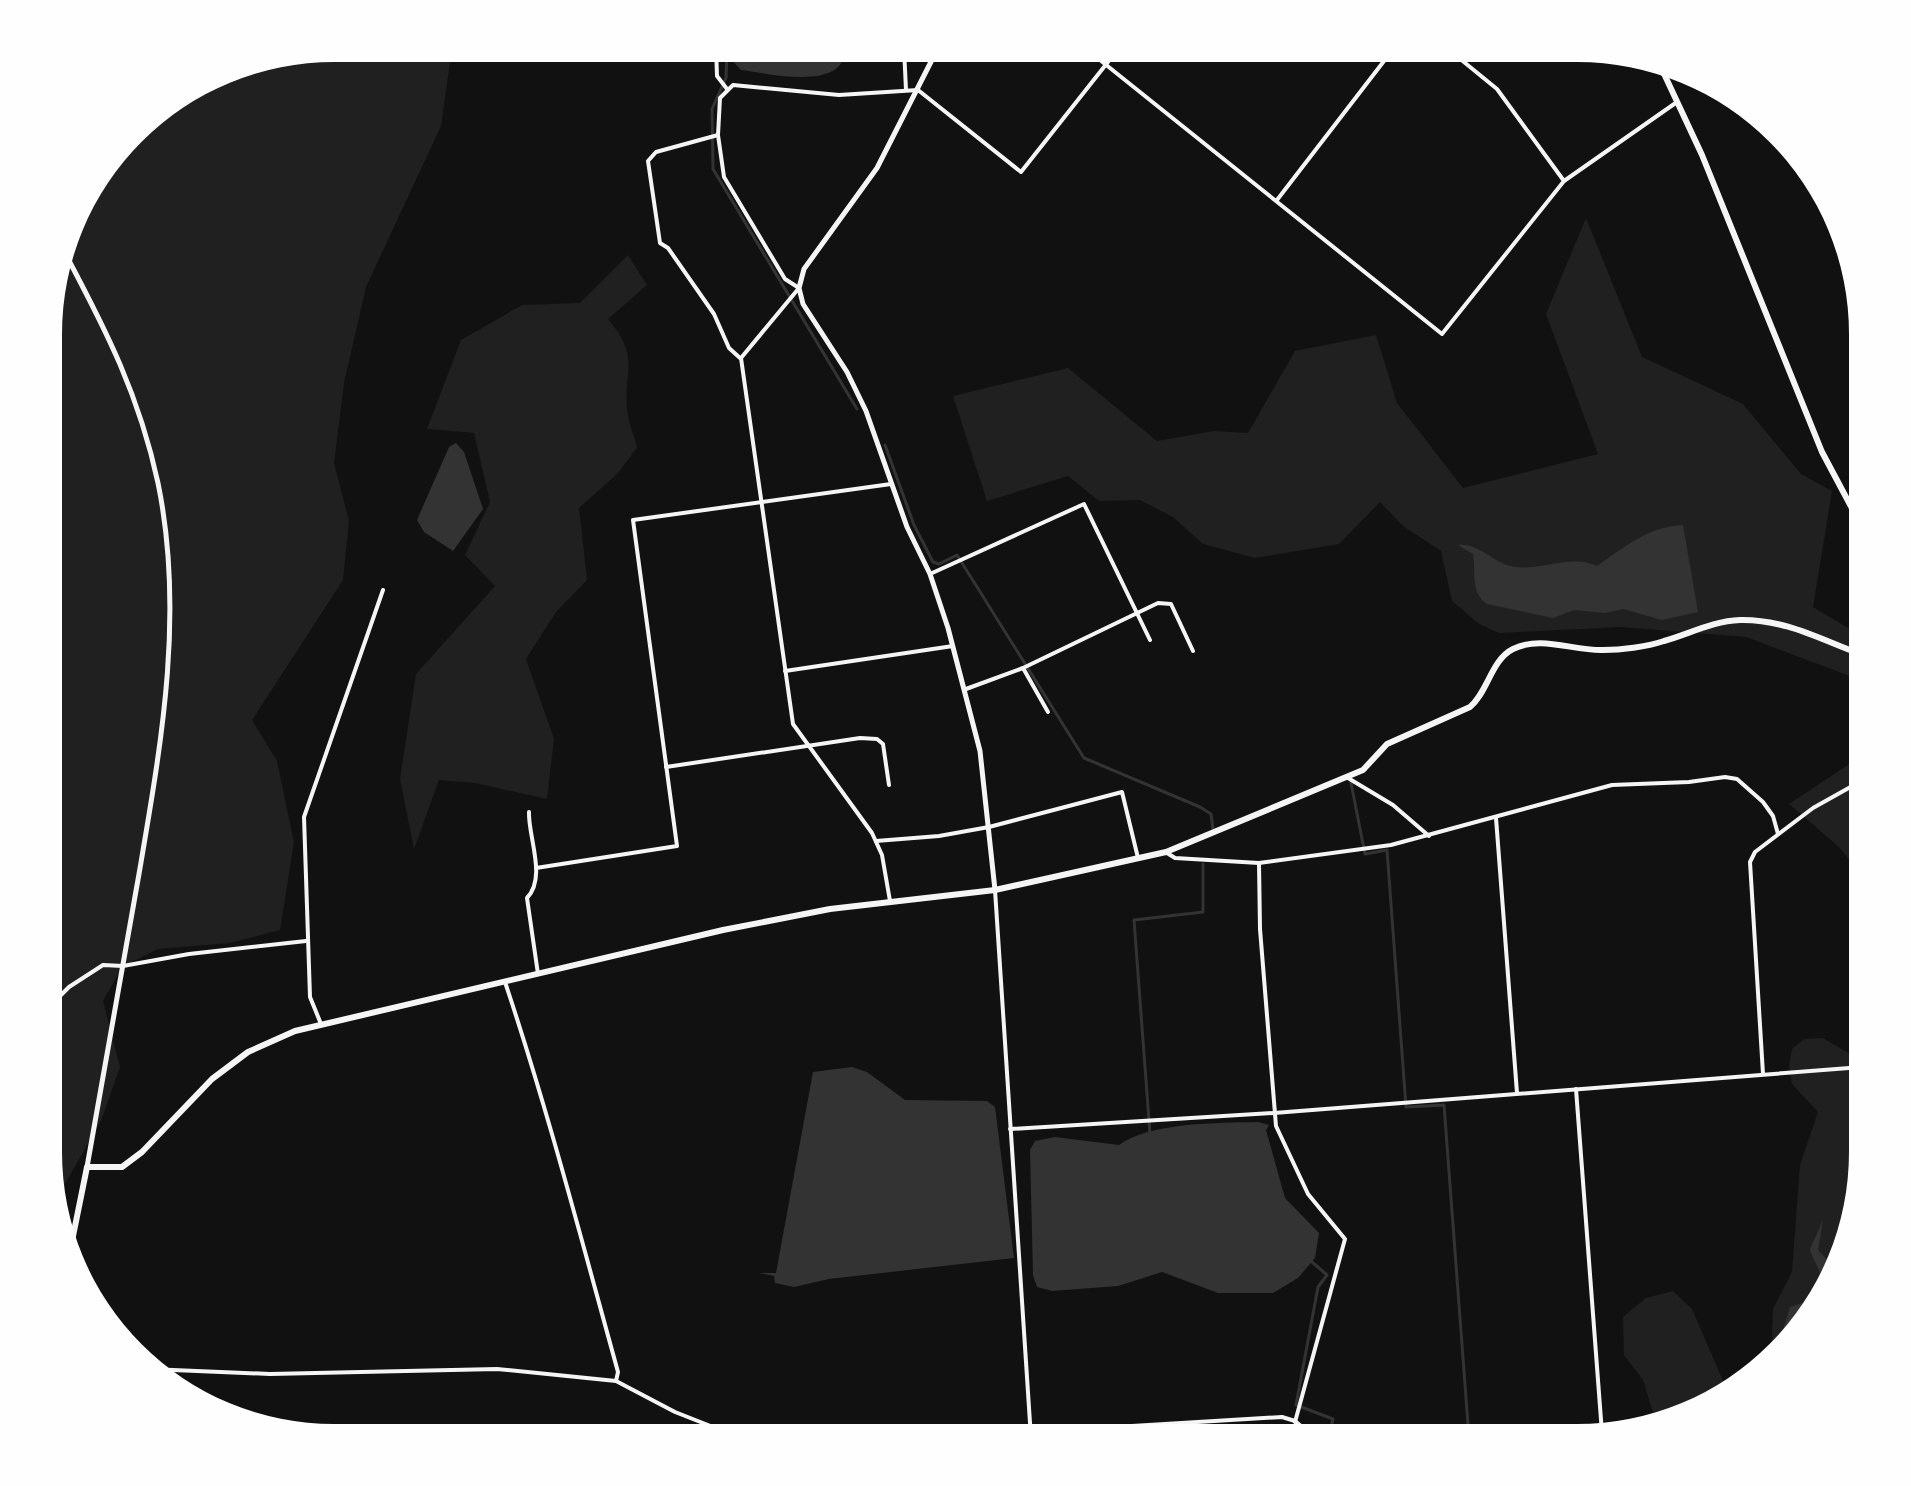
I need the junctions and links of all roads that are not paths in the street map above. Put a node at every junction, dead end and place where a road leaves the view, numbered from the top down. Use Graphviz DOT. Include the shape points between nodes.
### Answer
graph roads {
  1 [pos="717,62"];
  2 [pos="905,62"];
  3 [pos="931,62"];
  4 [pos="1103,63"];
  5 [pos="1108,63"];
  6 [pos="1383,63"];
  7 [pos="1465,63"];
  8 [pos="1106,65"];
  9 [pos="1666,78"];
  10 [pos="727,89"];
  11 [pos="918,90"];
  12 [pos="906,91"];
  13 [pos="1678,101"];
  14 [pos="718,135"];
  15 [pos="1564,181"];
  16 [pos="1277,200"];
  17 [pos="71,264"];
  18 [pos="799,288"];
  19 [pos="741,358"];
  20 [pos="891,484"];
  21 [pos="761,502"];
  22 [pos="1849,502"];
  23 [pos="930,574"];
  24 [pos="383,590"];
  25 [pos="1137,613"];
  26 [pos="1150,640"];
  27 [pos="953,646"];
  28 [pos="1849,649"];
  29 [pos="1193,651"];
  30 [pos="1023,668"];
  31 [pos="785,671"];
  32 [pos="966,689"];
  33 [pos="1048,712"];
  34 [pos="810,747"];
  35 [pos="666,767"];
  36 [pos="1348,778"];
  37 [pos="889,785"];
  38 [pos="1848,788"];
  39 [pos="529,812"];
  40 [pos="1496,818"];
  41 [pos="989,827"];
  42 [pos="1778,834"];
  43 [pos="1429,836"];
  44 [pos="876,841"];
  45 [pos="1166,852"];
  46 [pos="1138,858"];
  47 [pos="1259,863"];
  48 [pos="536,868"];
  49 [pos="995,890"];
  50 [pos="890,901"];
  51 [pos="307,941"];
  52 [pos="123,966"];
  53 [pos="538,974"];
  54 [pos="505,982"];
  55 [pos="63,993"];
  56 [pos="321,1024"];
  57 [pos="1848,1068"];
  58 [pos="1763,1074"];
  59 [pos="1576,1089"];
  60 [pos="1517,1093"];
  61 [pos="1274,1113"];
  62 [pos="1010,1129"];
  63 [pos="87,1167"];
  64 [pos="74,1231"];
  65 [pos="173,1370"];
  66 [pos="616,1381"];
  67 [pos="1295,1422"];
  68 [pos="704,1423"];
  69 [pos="1601,1423"];
  70 [pos="1031,1424"];
  71 [pos="1140,1424"];
  1 -- 10 [label="street" via="717,76"];
  2 -- 12 [label="street"];
  3 -- 11 [label="street"];
  4 -- 8 [label="street"];
  5 -- 8 [label="street"];
  6 -- 16 [label="street"];
  7 -- 15 [label="street" via="1497,89"];
  8 -- 11 [label="street" via="1021,172"];
  8 -- 16 [label="street"];
  9 -- 13 [label="main road"];
  10 -- 12 [label="street" via="733,85 839,95"];
  10 -- 14 [label="street" via="720,98"];
  11 -- 12 [label="street"];
  11 -- 18 [label="street" via="877,168 804,269"];
  13 -- 15 [label="street"];
  13 -- 22 [label="main road" via="1822,452"];
  14 -- 18 [label="street" via="724,177 785,279"];
  14 -- 19 [label="street" via="656,152 648,161 660,243 714,314 729,348"];
  15 -- 16 [label="street" via="1442,334"];
  17 -- 52 [label="street" via="120,357 139,412 158,485 172,597 168,701"];
  18 -- 19 [label="street"];
  18 -- 20 [label="street" via="803,304 866,411"];
  19 -- 21 [label="street"];
  20 -- 21 [label="street"];
  20 -- 23 [label="street"];
  21 -- 31 [label="street"];
  21 -- 35 [label="street" via="633,520"];
  23 -- 25 [label="street" via="1084,504"];
  23 -- 27 [label="street"];
  24 -- 51 [label="street" via="304,817"];
  25 -- 26 [label="street"];
  25 -- 29 [label="street" via="1158,603 1171,604"];
  25 -- 30 [label="street"];
  27 -- 31 [label="street"];
  27 -- 32 [label="street"];
  28 -- 36 [label="main road" via="1804,630 1739,620 1661,642 1603,650 1533,643 1510,650 1470,707 1387,744"];
  30 -- 32 [label="street"];
  30 -- 33 [label="street"];
  31 -- 34 [label="street" via="793,724"];
  32 -- 41 [label="street"];
  34 -- 35 [label="street"];
  34 -- 37 [label="street" via="877,739 883,744"];
  34 -- 44 [label="street"];
  35 -- 48 [label="street" via="677,846"];
  36 -- 43 [label="street" via="1393,805"];
  36 -- 45 [label="main road"];
  38 -- 42 [label="street"];
  39 -- 48 [label="street"];
  40 -- 42 [label="street" via="1612,785 1725,777 1737,779 1763,802"];
  40 -- 43 [label="street"];
  40 -- 60 [label="street"];
  41 -- 44 [label="street"];
  41 -- 46 [label="street" via="1122,792"];
  41 -- 49 [label="street"];
  42 -- 58 [label="street" via="1750,862"];
  43 -- 47 [label="street"];
  44 -- 50 [label="street"];
  45 -- 46 [label="main road"];
  45 -- 47 [label="street" via="1175,858"];
  46 -- 49 [label="main road"];
  47 -- 61 [label="street"];
  48 -- 53 [label="street" via="527,898"];
  49 -- 50 [label="main road"];
  49 -- 62 [label="street"];
  50 -- 53 [label="main road" via="723,930"];
  51 -- 52 [label="street"];
  51 -- 56 [label="street" via="310,997"];
  52 -- 55 [label="street" via="103,965"];
  52 -- 63 [label="street"];
  53 -- 54 [label="main road"];
  54 -- 56 [label="main road"];
  54 -- 66 [label="street" via="562,1164 618,1372"];
  56 -- 63 [label="main road" via="248,1052 212,1079 122,1167"];
  57 -- 58 [label="street"];
  58 -- 59 [label="street"];
  59 -- 60 [label="street"];
  59 -- 69 [label="street"];
  60 -- 61 [label="street"];
  61 -- 62 [label="street"];
  61 -- 67 [label="street" via="1308,1194 1345,1239"];
  62 -- 70 [label="street"];
  63 -- 64 [label="main road"];
  65 -- 66 [label="street" via="270,1374 497,1369"];
  66 -- 68 [label="street"];
  67 -- 71 [label="street" via="1282,1417"];
}
